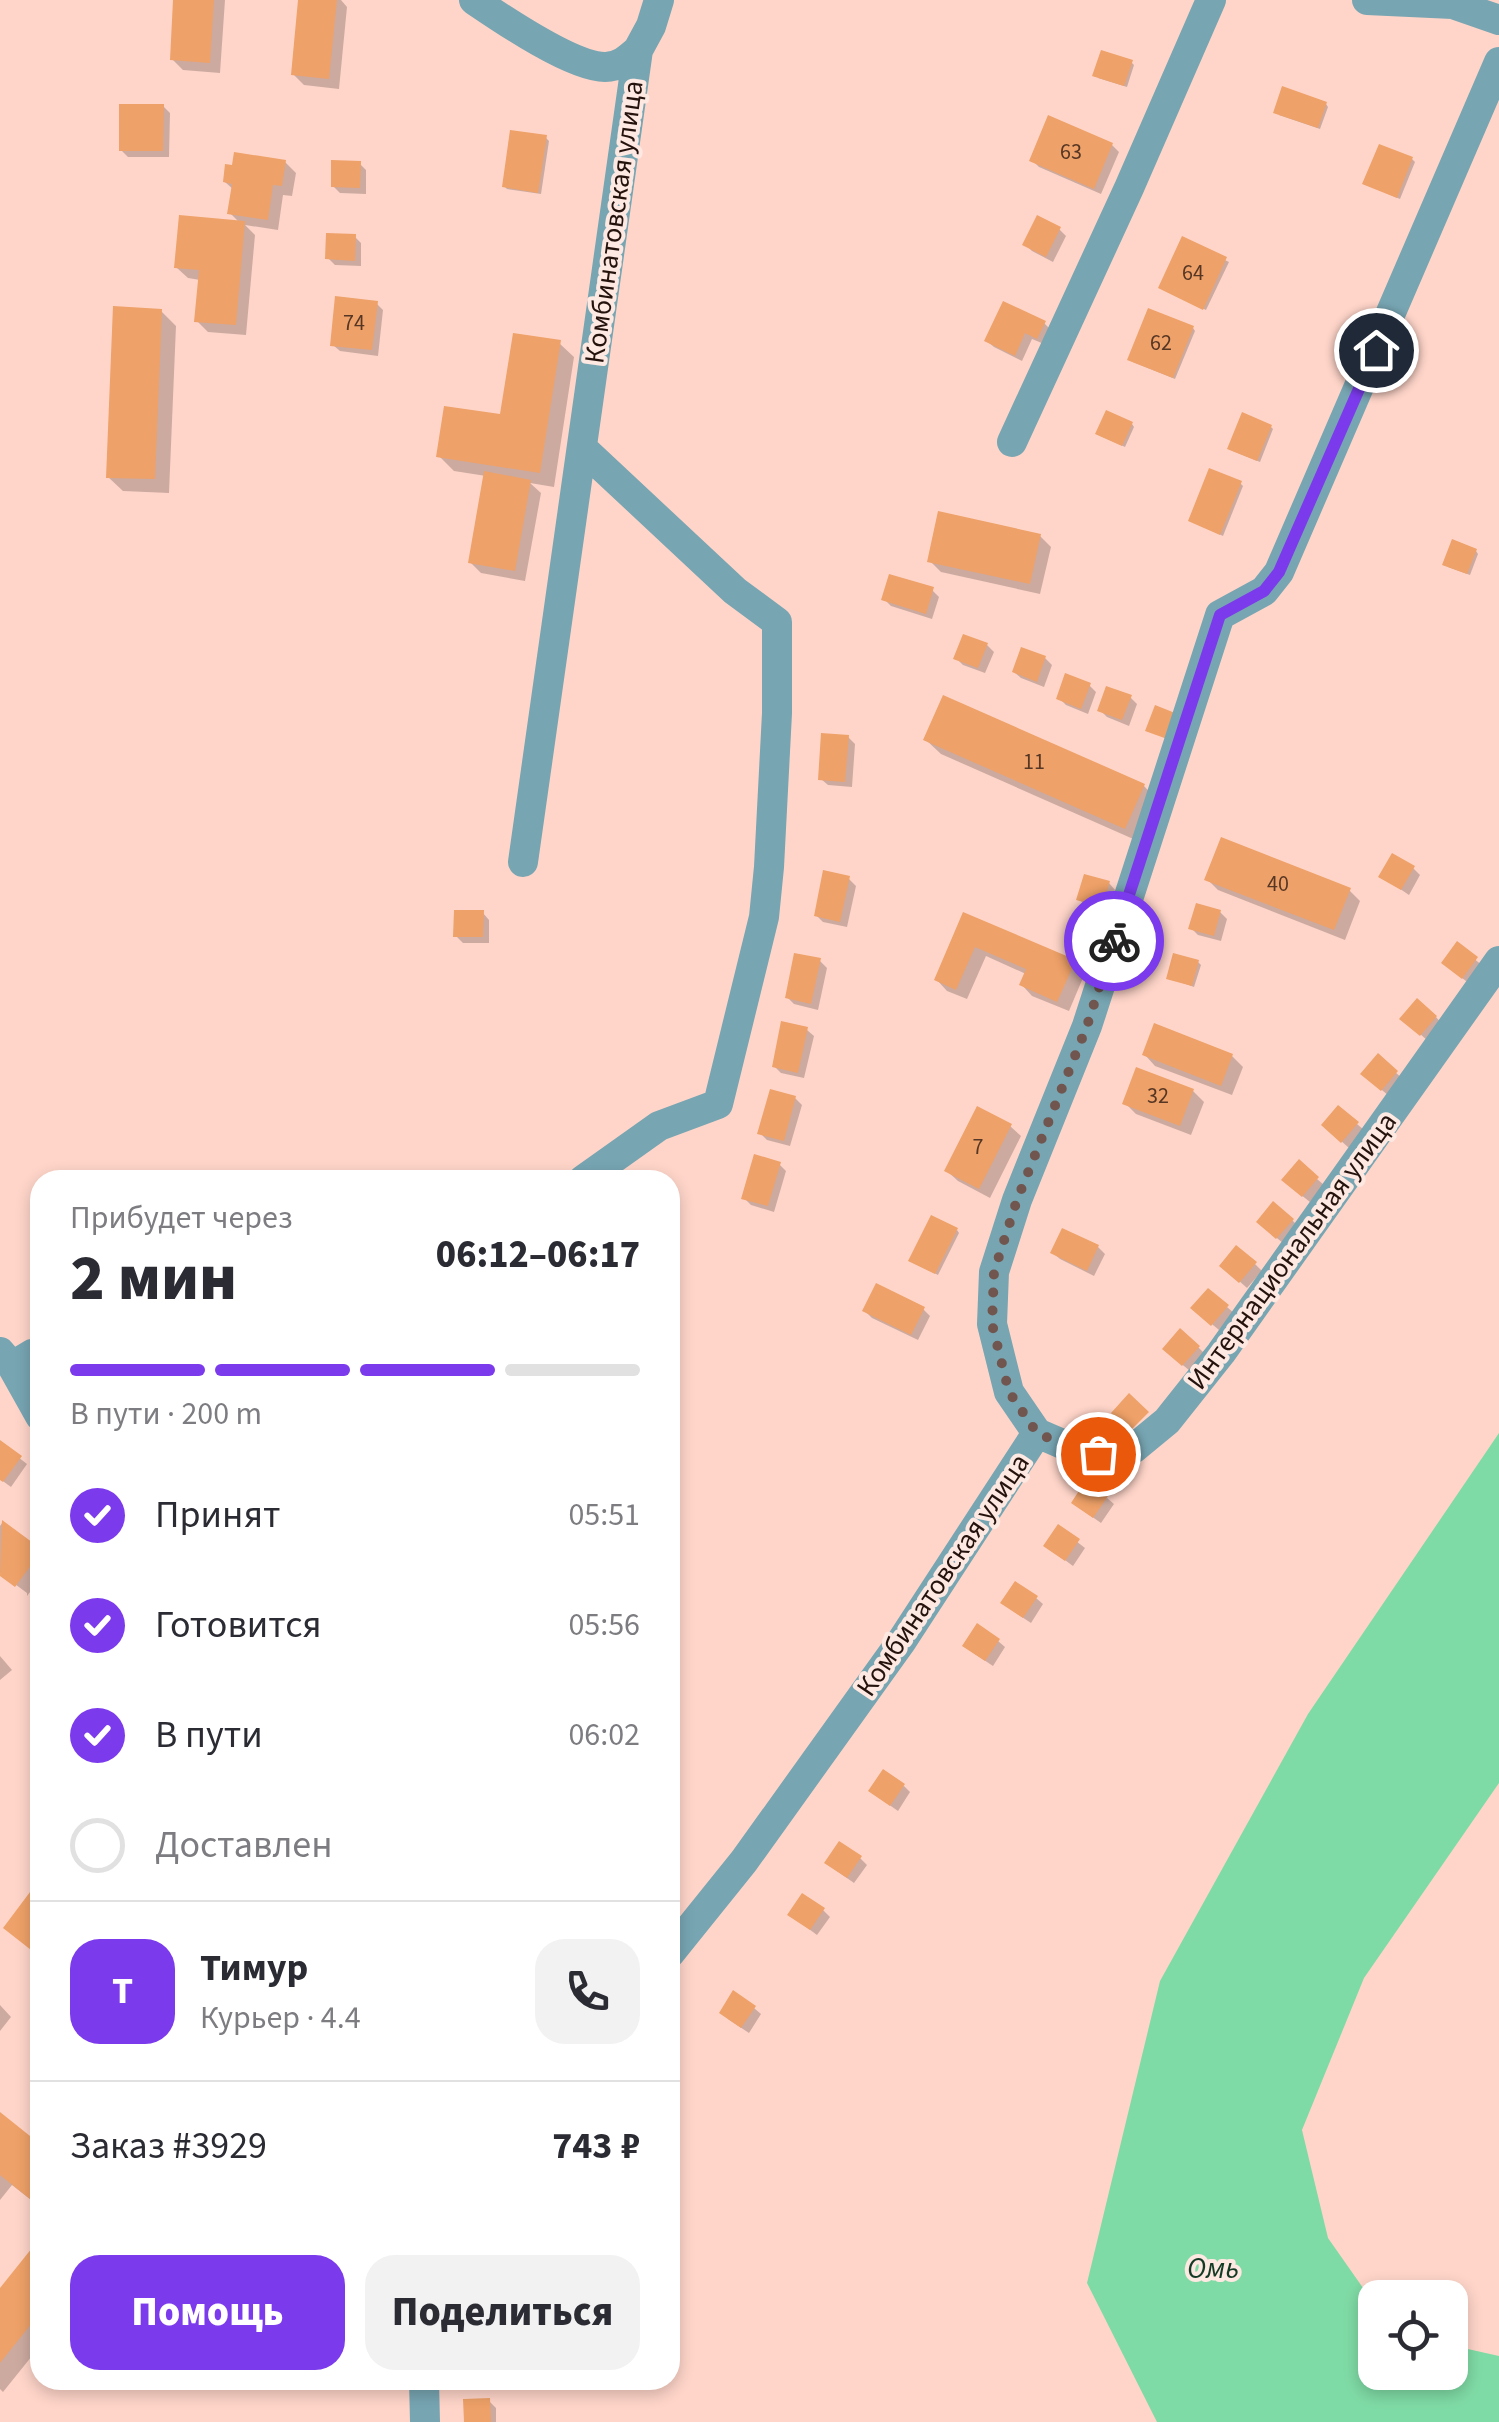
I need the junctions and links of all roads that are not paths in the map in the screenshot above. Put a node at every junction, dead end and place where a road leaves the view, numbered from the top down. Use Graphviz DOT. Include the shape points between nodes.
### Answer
graph roads {
  1 [pos="474,0"];
  2 [pos="660,0"];
  3 [pos="1211,0"];
  4 [pos="1367,0"];
  5 [pos="1499,20"];
  6 [pos="638,50"];
  7 [pos="1499,62"];
  8 [pos="1012,442"];
  9 [pos="582,448"];
  10 [pos="523,862"];
  11 [pos="1499,961"];
  12 [pos="597,1170"];
  13 [pos="18,1357"];
  14 [pos="30,1389"];
  15 [pos="1037,1433"];
  16 [pos="680,1941"];
  17 [pos="424,2390"];
  18 [pos="425,2422"];
  1 -- 6 [label="street" via="585,64 606,67"];
  2 -- 6 [label="street, Комбинатовская улица"];
  3 -- 8 [label="street"];
  4 -- 5 [label="street" via="1453,4"];
  6 -- 9 [label="street, Комбинатовская улица"];
  7 -- 15 [label="street, Комбинатовская улица" via="1279,572 1264,591 1220,615 1087,1026 1017,1200 994,1272 992,1324 1009,1392"];
  9 -- 10 [label="street, Комбинатовская улица"];
  9 -- 12 [label="street" via="777,622 764,917 718,1104 659,1126"];
  11 -- 15 [label="street, Интернациональная улица" via="1168,1422 1133,1449 1098,1454"];
  13 -- 14 [label="street"];
  15 -- 16 [label="street, Комбинатовская улица" via="901,1642"];
  17 -- 18 [label="street"];
}
